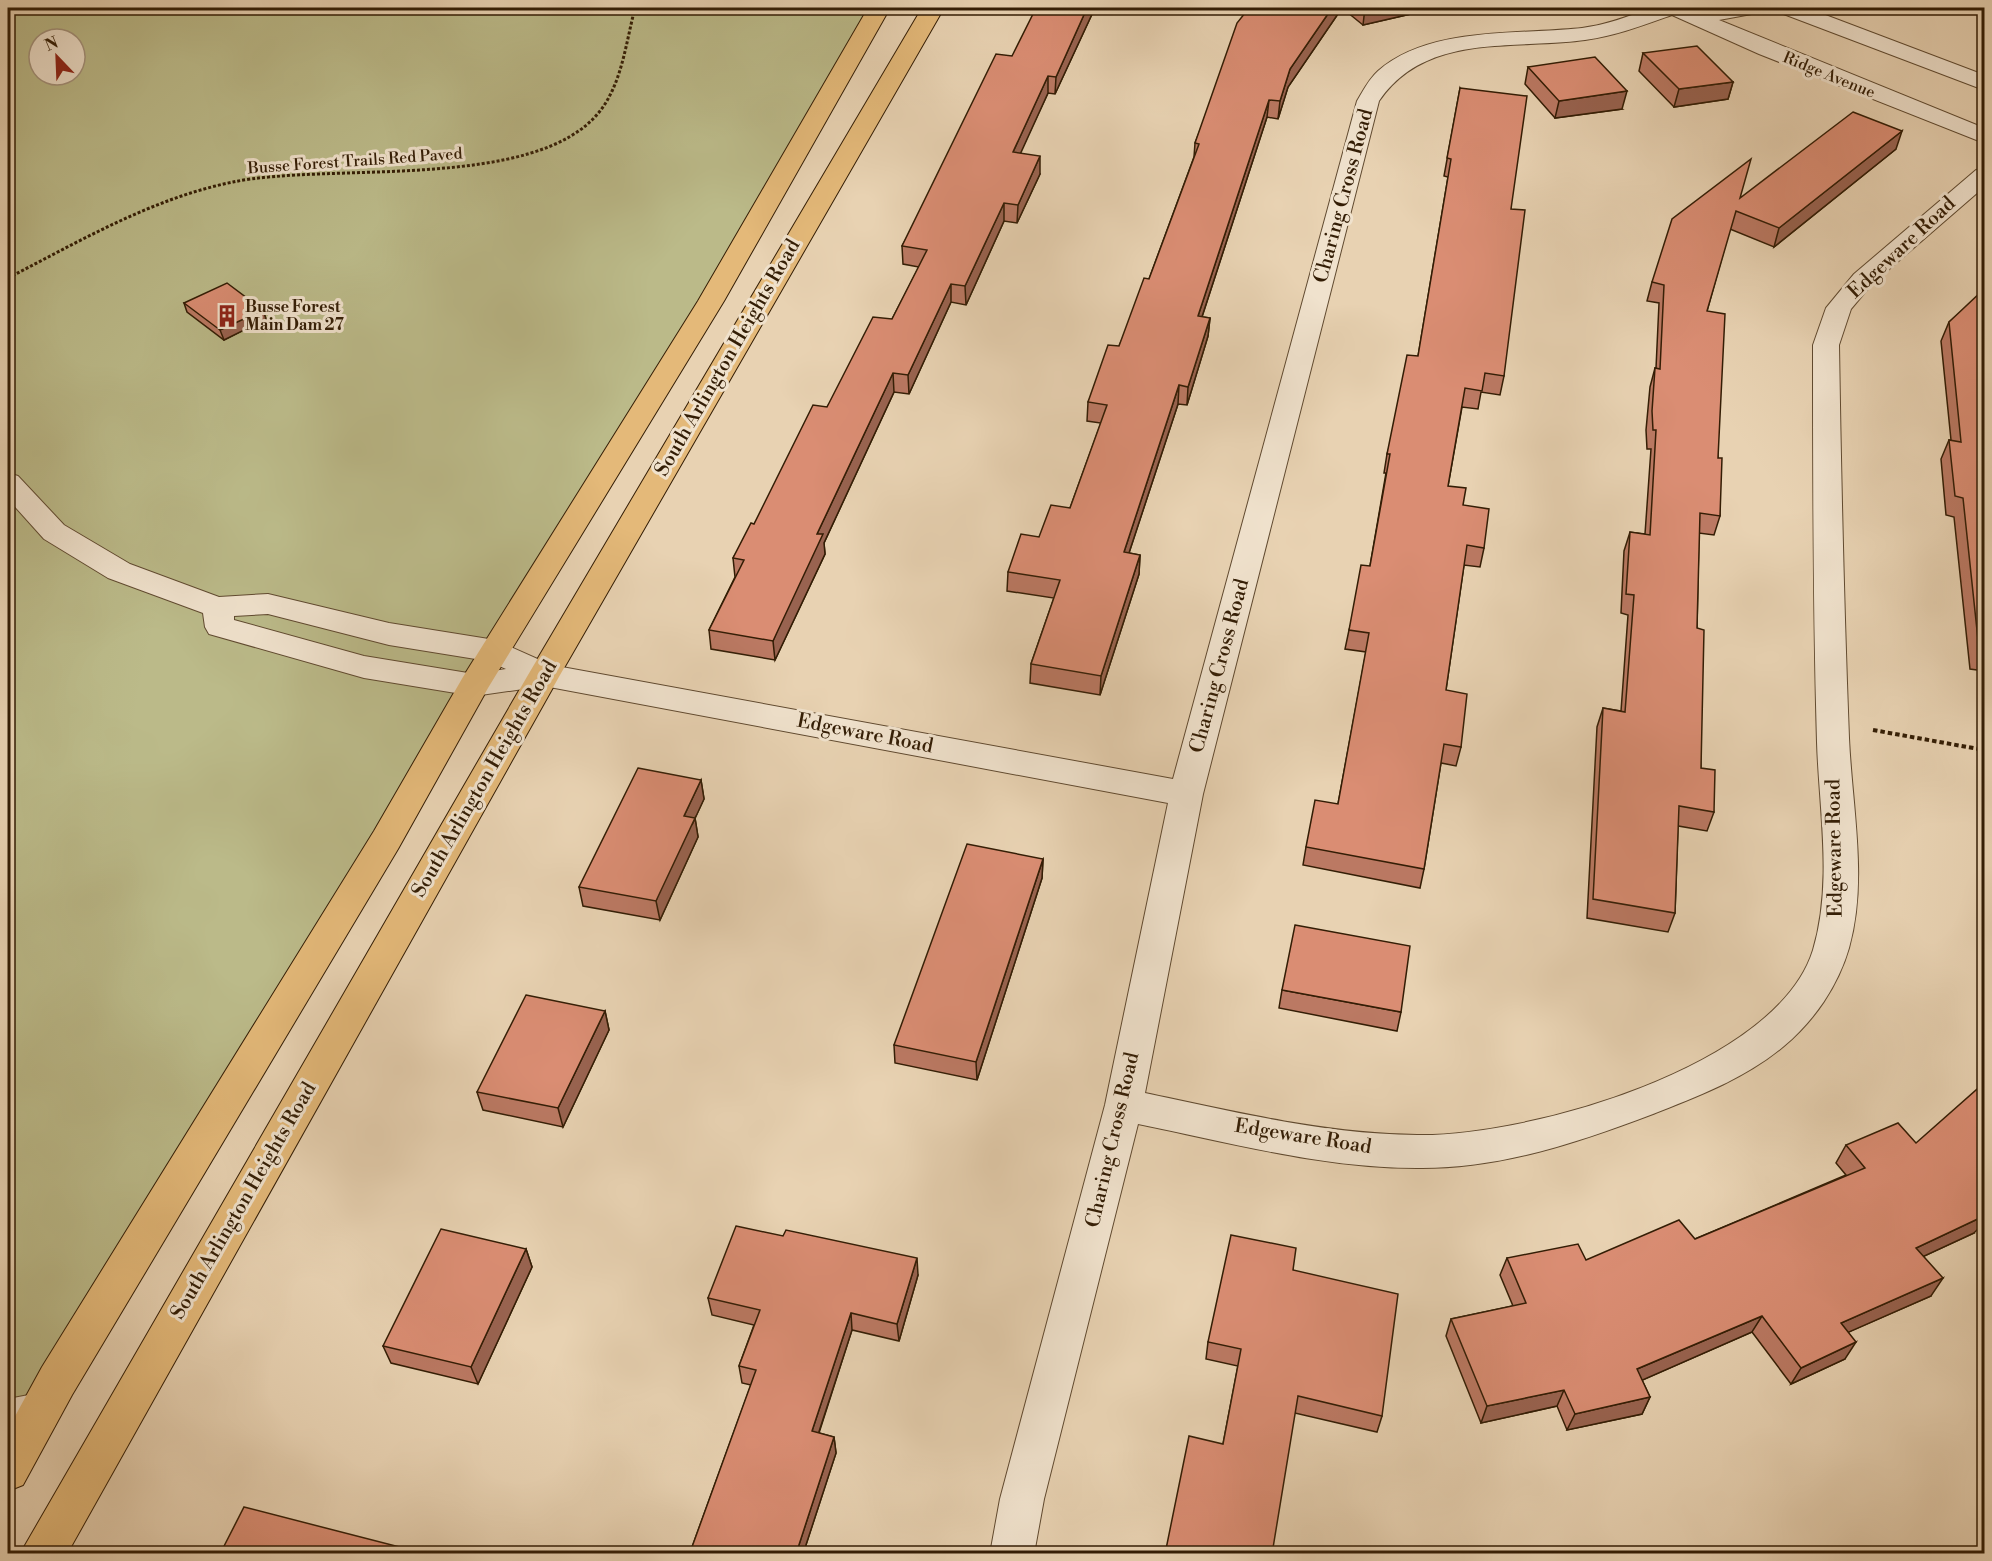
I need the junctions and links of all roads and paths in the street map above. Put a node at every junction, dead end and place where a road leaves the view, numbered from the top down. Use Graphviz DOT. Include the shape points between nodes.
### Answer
graph roads {
  1 [pos="635,8"];
  2 [pos="879,8"];
  3 [pos="933,8"];
  4 [pos="1749,8"];
  5 [pos="1789,8"];
  6 [pos="1680,11"];
  7 [pos="1984,83"];
  8 [pos="1984,136"];
  9 [pos="1984,175"];
  10 [pos="8,278"];
  11 [pos="8,482"];
  12 [pos="217,607"];
  13 [pos="495,651"];
  14 [pos="544,675"];
  15 [pos="474,685"];
  16 [pos="1833,723"];
  17 [pos="1984,750"];
  18 [pos="1186,794"];
  19 [pos="1124,1106"];
  20 [pos="23,1416"];
  21 [pos="8,1470"];
  22 [pos="42,1554"];
  23 [pos="1012,1554"];
  1 -- 10 [label="path, Busse Forest Trails Red Paved" via="610,96 600,111 569,137 519,158 446,171 299,174 233,182 135,215"];
  2 -- 13 [label="main road" via="711,301"];
  3 -- 14 [label="main road, South Arlington Heights Road"];
  4 -- 6 [label="street, Charing Cross Road"];
  5 -- 7 [label="street"];
  6 -- 8 [label="street, Ridge Avenue"];
  6 -- 18 [label="street, Charing Cross Road" via="1583,34 1465,44 1416,56 1386,75 1368,101"];
  9 -- 16 [label="street, Edgeware Road" via="1863,279 1839,308 1826,345"];
  11 -- 12 [label="street" via="54,532 119,570"];
  12 -- 13 [label="street" via="268,604 390,634"];
  12 -- 15 [label="street" via="220,627 364,667"];
  13 -- 14 [label="street"];
  13 -- 15 [label="main road"];
  14 -- 15 [label="street"];
  14 -- 18 [label="street, Edgeware Road"];
  14 -- 22 [label="main road, South Arlington Heights Road"];
  15 -- 20 [label="main road" via="386,840"];
  16 -- 17 [label="path"];
  16 -- 19 [label="street, Edgeware Road" via="1840,900 1834,938 1824,970 1809,996 1769,1038 1726,1066 1659,1096 1549,1135 1494,1146 1421,1152 1342,1148"];
  18 -- 19 [label="street, Charing Cross Road"];
  19 -- 23 [label="street, Charing Cross Road" via="1022,1499"];
  20 -- 21 [label="main road"];
}
